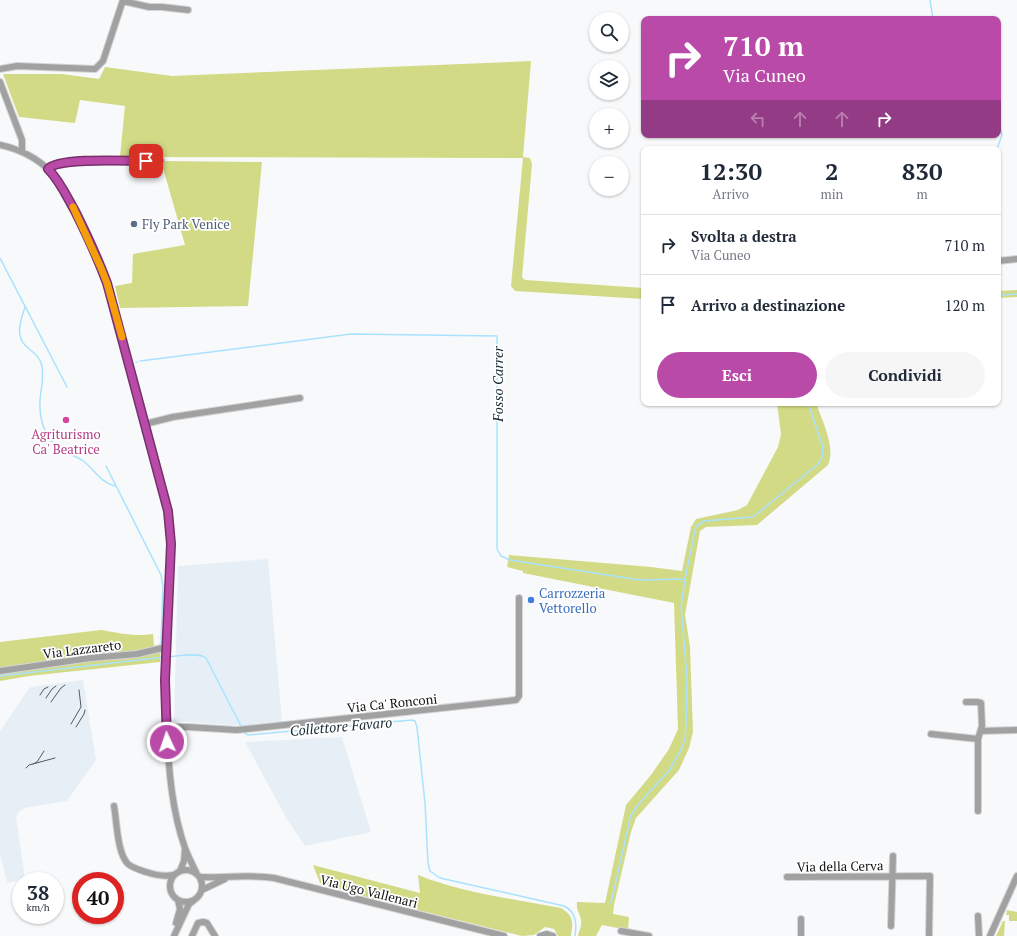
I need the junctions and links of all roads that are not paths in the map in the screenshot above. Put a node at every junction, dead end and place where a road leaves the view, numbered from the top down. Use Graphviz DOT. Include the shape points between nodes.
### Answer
graph roads {
  1 [pos="123,1"];
  2 [pos="188,10"];
  3 [pos="0,69"];
  4 [pos="0,82"];
  5 [pos="0,145"];
  6 [pos="22,152"];
  7 [pos="161,161"];
  8 [pos="48,169"];
  9 [pos="1017,259"];
  10 [pos="1001,261"];
  11 [pos="300,398"];
  12 [pos="145,424"];
  13 [pos="519,598"];
  14 [pos="167,648"];
  15 [pos="0,671"];
  16 [pos="966,702"];
  17 [pos="167,727"];
  18 [pos="1017,730"];
  19 [pos="981,731"];
  20 [pos="931,734"];
  21 [pos="978,739"];
  22 [pos="114,806"];
  23 [pos="978,811"];
  24 [pos="185,847"];
  25 [pos="893,856"];
  26 [pos="180,871"];
  27 [pos="153,874"];
  28 [pos="198,875"];
  29 [pos="173,876"];
  30 [pos="892,876"];
  31 [pos="1017,876"];
  32 [pos="228,877"];
  33 [pos="787,877"];
  34 [pos="170,888"];
  35 [pos="202,890"];
  36 [pos="178,900"];
  37 [pos="193,901"];
  38 [pos="978,916"];
  39 [pos="801,918"];
  40 [pos="891,926"];
  41 [pos="620,931"];
  42 [pos="170,936"];
  43 [pos="174,936"];
  44 [pos="192,936"];
  45 [pos="216,936"];
  46 [pos="504,936"];
  47 [pos="540,936"];
  48 [pos="553,936"];
  49 [pos="649,936"];
  50 [pos="801,936"];
  51 [pos="929,936"];
  52 [pos="979,936"];
  53 [pos="990,936"];
  1 -- 2 [label="street" via="149,7"];
  1 -- 3 [label="street" via="103,61 95,69 18,66"];
  4 -- 6 [label="street" via="22,140"];
  5 -- 6 [label="street"];
  6 -- 8 [label="street"];
  7 -- 8 [label="street" via="72,161"];
  8 -- 12 [label="street" via="68,197 101,268 115,310"];
  9 -- 10 [label="street"];
  11 -- 12 [label="street" via="173,417"];
  12 -- 14 [label="street" via="170,521"];
  13 -- 17 [label="street, Via Ca' Ronconi" via="519,696 516,700 245,730"];
  14 -- 15 [label="street, Via Lazzareto"];
  14 -- 17 [label="street"];
  16 -- 19 [label="street" via="981,703"];
  17 -- 24 [label="street" via="172,796"];
  18 -- 19 [label="street"];
  19 -- 21 [label="street"];
  20 -- 21 [label="street"];
  21 -- 23 [label="street"];
  22 -- 27 [label="street" via="124,859 130,866"];
  24 -- 26 [label="street"];
  24 -- 28 [label="street"];
  25 -- 30 [label="street, Via della Cerva"];
  26 -- 28 [label="street" via="188,869"];
  26 -- 29 [label="street"];
  27 -- 29 [label="street"];
  27 -- 34 [label="street" via="168,883"];
  28 -- 32 [label="street, Via Ugo Vallenari"];
  28 -- 35 [label="street" via="202,882"];
  29 -- 34 [label="street"];
  30 -- 33 [label="street, Via della Cerva"];
  30 -- 40 [label="street, Via della Cerva"];
  30 -- 51 [label="street, Via della Cerva" via="930,876"];
  31 -- 53 [label="street"];
  32 -- 35 [label="street, Via Ugo Vallenari"];
  32 -- 46 [label="street, Via Ugo Vallenari" via="274,878"];
  34 -- 36 [label="street"];
  35 -- 37 [label="street"];
  36 -- 37 [label="street"];
  36 -- 42 [label="street" via="180,913"];
  37 -- 43 [label="street" via="189,904"];
  38 -- 52 [label="street"];
  39 -- 50 [label="street"];
  41 -- 49 [label="street"];
  44 -- 45 [label="street" via="198,924 203,922 207,923"];
  47 -- 48 [label="street"];
}
